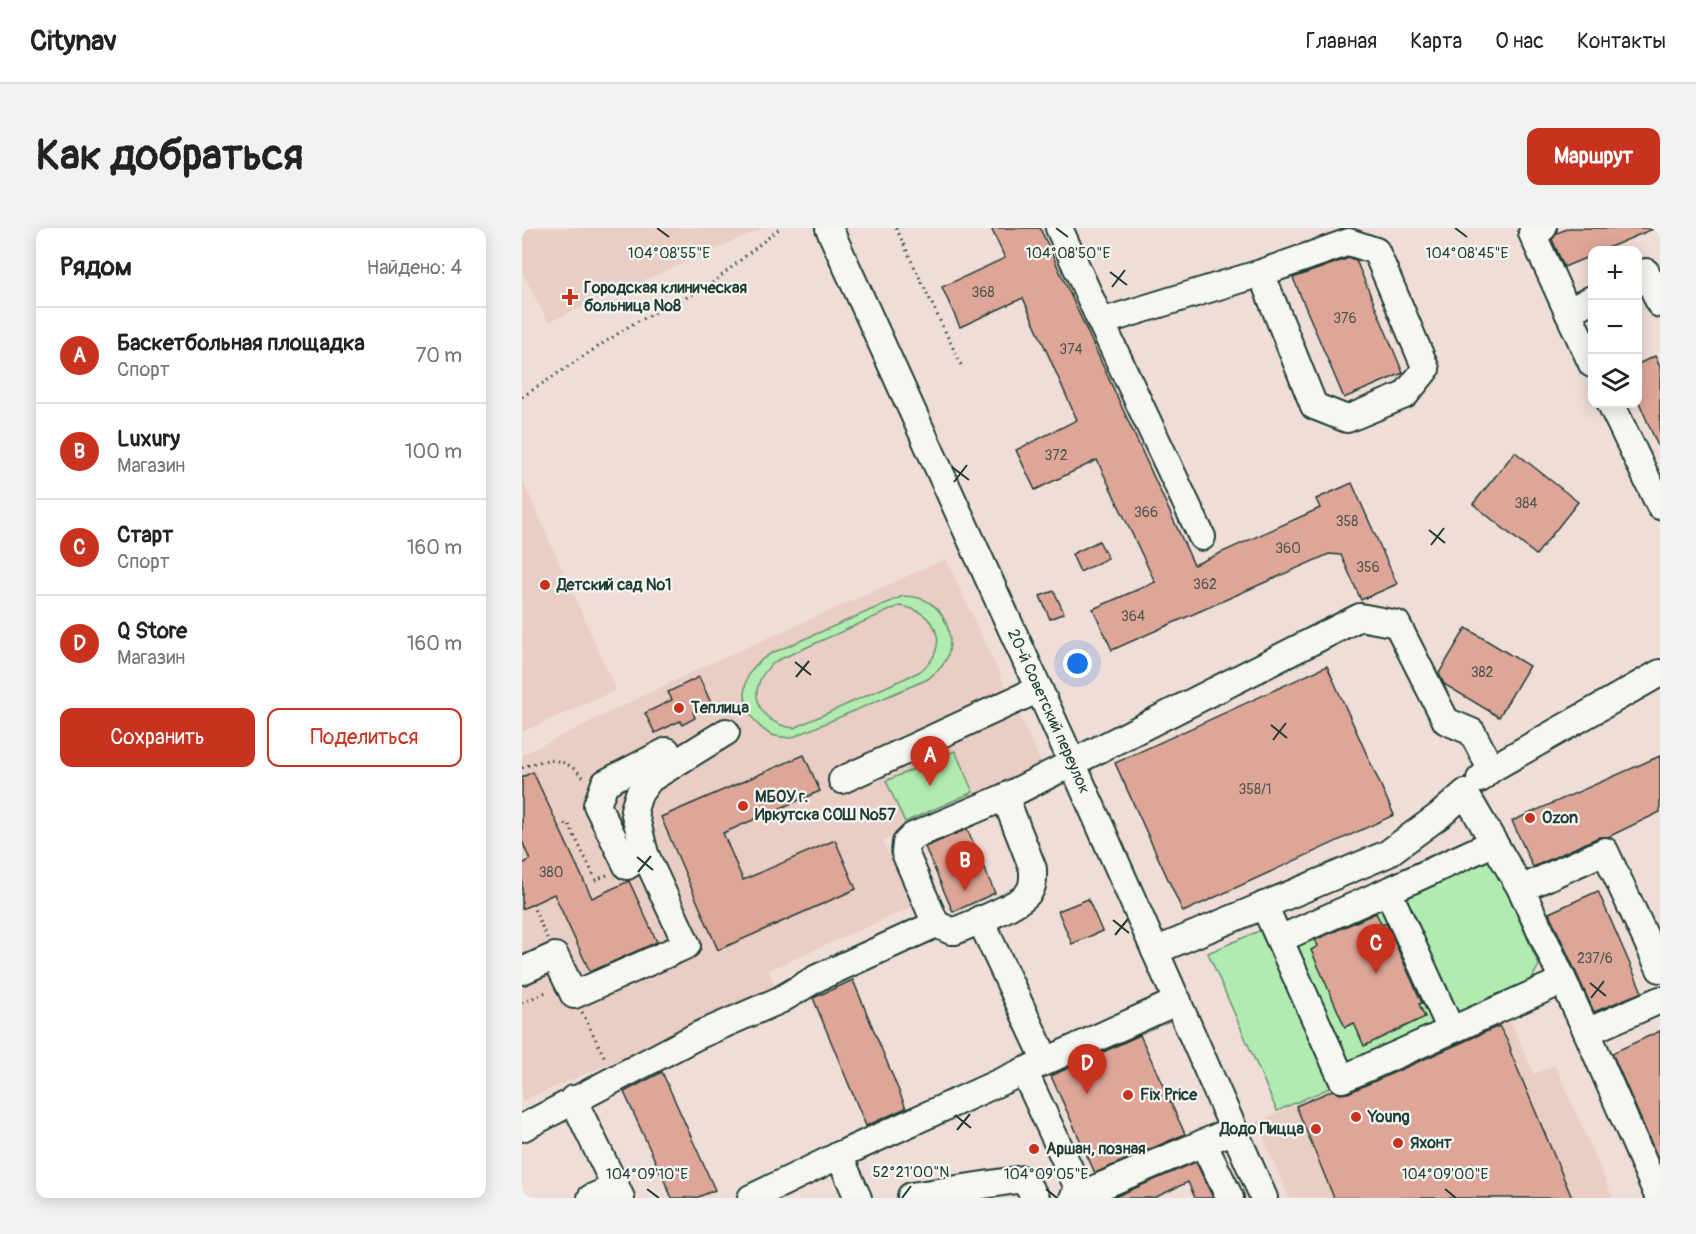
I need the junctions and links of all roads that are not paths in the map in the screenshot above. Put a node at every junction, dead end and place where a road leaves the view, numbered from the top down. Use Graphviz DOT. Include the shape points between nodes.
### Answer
graph roads {
  1 [pos="829,228"];
  2 [pos="1059,228"];
  3 [pos="1543,228"];
  4 [pos="1648,271"];
  5 [pos="1262,273"];
  6 [pos="1591,300"];
  7 [pos="1660,303"];
  8 [pos="1568,312"];
  9 [pos="1101,322"];
  10 [pos="1588,354"];
  11 [pos="1613,408"];
  12 [pos="1660,506"];
  13 [pos="1202,537"];
  14 [pos="1660,673"];
  15 [pos="1039,689"];
  16 [pos="1071,762"];
  17 [pos="1491,769"];
  18 [pos="842,780"];
  19 [pos="1465,793"];
  20 [pos="1005,797"];
  21 [pos="1493,843"];
  22 [pos="636,860"];
  23 [pos="1521,889"];
  24 [pos="1388,891"];
  25 [pos="1264,905"];
  26 [pos="981,920"];
  27 [pos="936,924"];
  28 [pos="1280,939"];
  29 [pos="1155,951"];
  30 [pos="1660,969"];
  31 [pos="522,971"];
  32 [pos="1562,981"];
  33 [pos="1660,1000"];
  34 [pos="1178,1001"];
  35 [pos="1451,1030"];
  36 [pos="1587,1032"];
  37 [pos="1035,1066"];
  38 [pos="573,1099"];
  39 [pos="522,1128"];
  40 [pos="1234,1130"];
  41 [pos="1203,1143"];
  42 [pos="839,1155"];
  43 [pos="619,1192"];
  44 [pos="911,1196"];
  45 [pos="1077,1196"];
  46 [pos="754,1197"];
  47 [pos="591,1198"];
  48 [pos="858,1198"];
  49 [pos="1036,1198"];
  50 [pos="1230,1198"];
  51 [pos="1264,1198"];
  52 [pos="1659,1198"];
  1 -- 15 [label="street, 20-й Советский переулок"];
  2 -- 9 [label="street"];
  3 -- 8 [label="street" via="1532,233"];
  4 -- 7 [label="street"];
  5 -- 5 [label="street" via="1349,242 1376,251 1426,369 1405,395 1347,418 1314,406"];
  5 -- 9 [label="street"];
  6 -- 8 [label="street"];
  8 -- 10 [label="street"];
  9 -- 13 [label="street"];
  11 -- 12 [label="street"];
  14 -- 17 [label="street"];
  15 -- 16 [label="street, 20-й Советский переулок"];
  15 -- 18 [label="street"];
  16 -- 17 [label="street" via="1360,617 1397,624 1446,721 1472,732"];
  16 -- 20 [label="street"];
  16 -- 29 [label="street, 20-й Советский переулок"];
  17 -- 19 [label="street"];
  19 -- 21 [label="street"];
  19 -- 25 [label="street" via="1387,854"];
  20 -- 26 [label="street" via="1034,880 1020,901"];
  20 -- 27 [label="street" via="913,836 906,843 905,853"];
  21 -- 23 [label="street"];
  21 -- 24 [label="street"];
  22 -- 22 [label="street" via="597,805 605,783 721,729 650,779 639,794 634,810"];
  22 -- 31 [label="street" via="687,945 574,995 555,956"];
  23 -- 30 [label="street" via="1605,852"];
  23 -- 32 [label="street"];
  24 -- 28 [label="street"];
  24 -- 35 [label="street"];
  25 -- 28 [label="street"];
  25 -- 29 [label="street"];
  26 -- 27 [label="street" via="955,931"];
  26 -- 37 [label="street"];
  27 -- 38 [label="street" via="817,978 780,1000 697,1036"];
  28 -- 35 [label="street" via="1342,1079"];
  29 -- 34 [label="street, 20-й Советский переулок"];
  32 -- 35 [label="street"];
  32 -- 36 [label="street"];
  33 -- 36 [label="street"];
  34 -- 37 [label="street"];
  34 -- 40 [label="street, 20-й Советский переулок"];
  36 -- 52 [label="street"];
  37 -- 42 [label="street"];
  37 -- 45 [label="street"];
  38 -- 39 [label="street"];
  38 -- 43 [label="street"];
  40 -- 41 [label="street"];
  40 -- 51 [label="street, 20-й Советский переулок"];
  41 -- 45 [label="street"];
  41 -- 50 [label="street"];
  42 -- 46 [label="street"];
  42 -- 48 [label="street"];
  43 -- 47 [label="street"];
  44 -- 49 [label="street" via="1023,1179"];
}
